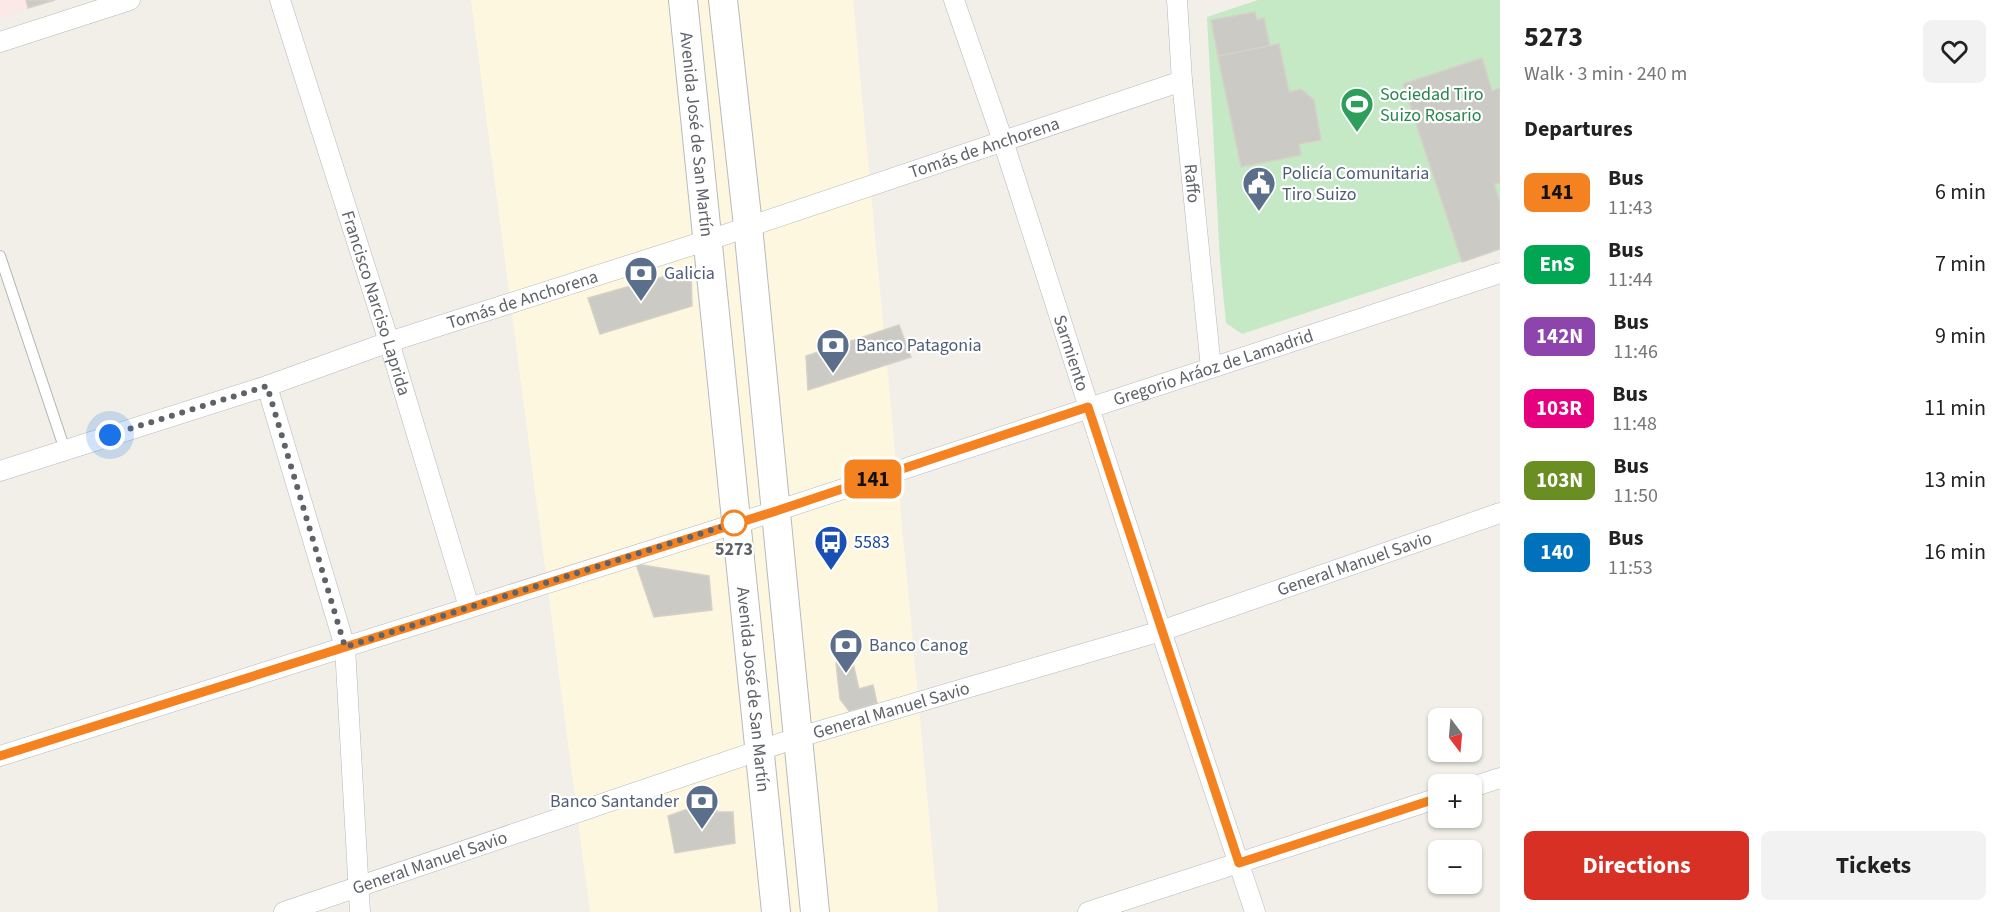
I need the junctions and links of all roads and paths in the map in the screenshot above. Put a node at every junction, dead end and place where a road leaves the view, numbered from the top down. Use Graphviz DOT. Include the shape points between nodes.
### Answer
graph roads {
  1 [pos="130,0"];
  2 [pos="280,0"];
  3 [pos="683,0"];
  4 [pos="723,0"];
  5 [pos="954,0"];
  6 [pos="1177,0"];
  7 [pos="0,42"];
  8 [pos="1182,81"];
  9 [pos="1003,141"];
  10 [pos="748,225"];
  11 [pos="708,240"];
  12 [pos="0,256"];
  13 [pos="1500,273"];
  14 [pos="389,342"];
  15 [pos="1211,368"];
  16 [pos="267,386"];
  17 [pos="1088,407"];
  18 [pos="65,450"];
  19 [pos="0,471"];
  20 [pos="776,511"];
  21 [pos="1500,513"];
  22 [pos="737,522"];
  23 [pos="469,607"];
  24 [pos="1161,631"];
  25 [pos="345,647"];
  26 [pos="796,738"];
  27 [pos="759,750"];
  28 [pos="0,756"];
  29 [pos="1500,778"];
  30 [pos="1482,784"];
  31 [pos="1428,801"];
  32 [pos="1239,863"];
  33 [pos="358,888"];
  34 [pos="284,912"];
  35 [pos="360,912"];
  36 [pos="776,912"];
  37 [pos="815,912"];
  38 [pos="1088,912"];
  39 [pos="1255,912"];
  1 -- 7 [label="street"];
  2 -- 14 [label="street, Francisco Narciso Laprida"];
  3 -- 11 [label="main road, Avenida José de San Martín"];
  4 -- 10 [label="main road"];
  5 -- 9 [label="street, Sarmiento"];
  6 -- 8 [label="street, Raffo"];
  8 -- 9 [label="street, Tomás de Anchorena"];
  8 -- 15 [label="street, Raffo"];
  9 -- 10 [label="street, Tomás de Anchorena"];
  9 -- 17 [label="street, Sarmiento"];
  10 -- 11 [label="street, Tomás de Anchorena"];
  10 -- 20 [label="main road"];
  11 -- 14 [label="street, Tomás de Anchorena"];
  11 -- 22 [label="main road, Avenida José de San Martín"];
  12 -- 18 [label="lane"];
  13 -- 15 [label="street, Gregorio Aráoz de Lamadrid"];
  14 -- 16 [label="street, Tomás de Anchorena"];
  14 -- 23 [label="street, Francisco Narciso Laprida"];
  15 -- 17 [label="street, Gregorio Aráoz de Lamadrid"];
  16 -- 18 [label="street, Tomás de Anchorena"];
  16 -- 25 [label="street"];
  17 -- 20 [label="street, Gregorio Aráoz de Lamadrid"];
  17 -- 24 [label="street, Sarmiento"];
  18 -- 19 [label="street, Tomás de Anchorena"];
  20 -- 22 [label="street, Gregorio Aráoz de Lamadrid"];
  20 -- 26 [label="main road"];
  21 -- 24 [label="street, General Manuel Savio"];
  22 -- 23 [label="street, Gregorio Aráoz de Lamadrid"];
  22 -- 27 [label="main road, Avenida José de San Martín"];
  23 -- 25 [label="street, Gregorio Aráoz de Lamadrid"];
  24 -- 26 [label="street, General Manuel Savio"];
  24 -- 32 [label="street, Sarmiento"];
  25 -- 28 [label="street, Gregorio Aráoz de Lamadrid"];
  25 -- 33 [label="street"];
  26 -- 27 [label="street, General Manuel Savio"];
  26 -- 37 [label="main road"];
  27 -- 33 [label="street, General Manuel Savio"];
  27 -- 36 [label="main road, Avenida José de San Martín"];
  29 -- 30 [label="street"];
  31 -- 32 [label="street"];
  32 -- 38 [label="street"];
  32 -- 39 [label="street, Sarmiento"];
  33 -- 34 [label="street, General Manuel Savio"];
  33 -- 35 [label="street"];
}
